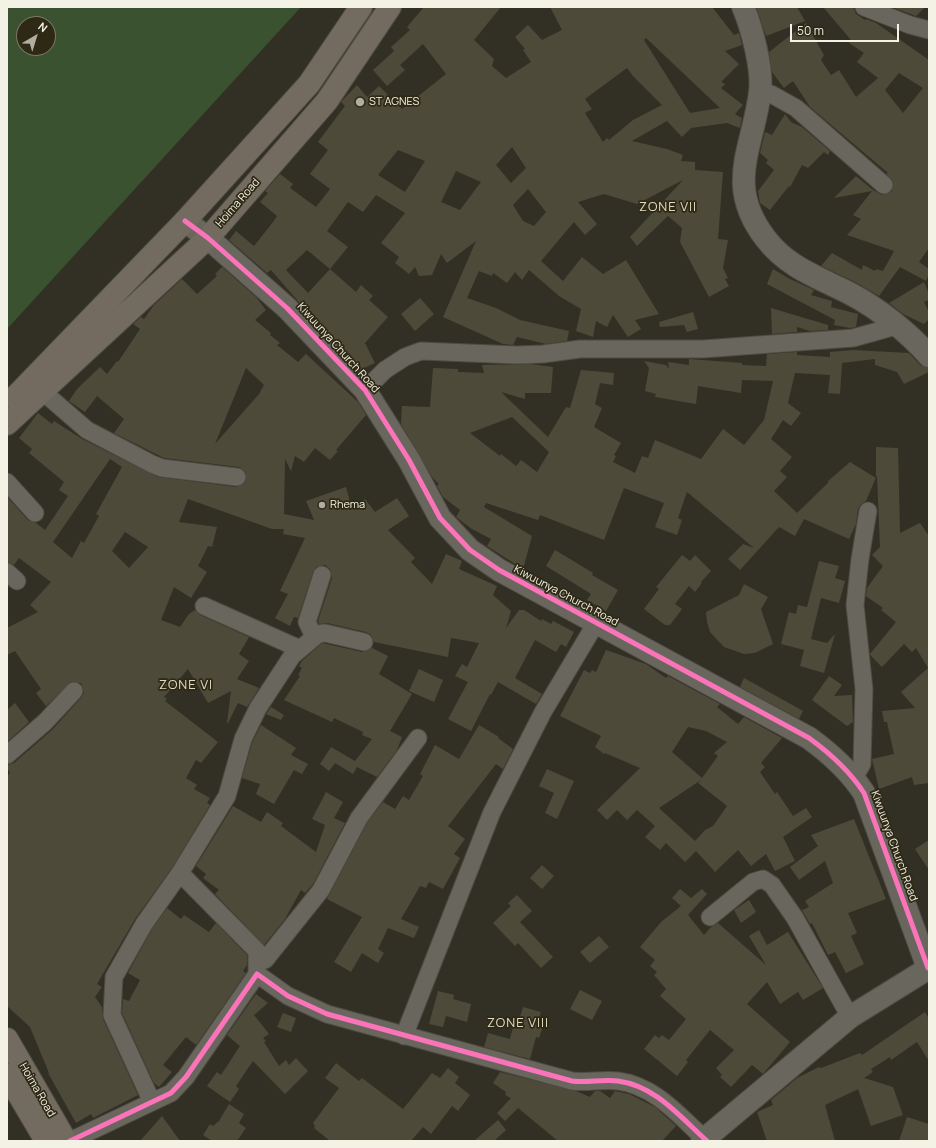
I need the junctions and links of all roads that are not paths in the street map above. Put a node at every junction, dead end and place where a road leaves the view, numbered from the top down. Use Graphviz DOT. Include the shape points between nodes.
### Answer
graph roads {
  1 [pos="360,7"];
  2 [pos="390,7"];
  3 [pos="744,7"];
  4 [pos="864,7"];
  5 [pos="929,30"];
  6 [pos="760,92"];
  7 [pos="884,184"];
  8 [pos="185,221"];
  9 [pos="208,238"];
  10 [pos="896,326"];
  11 [pos="929,356"];
  12 [pos="365,390"];
  13 [pos="42,391"];
  14 [pos="7,404"];
  15 [pos="7,424"];
  16 [pos="237,477"];
  17 [pos="7,482"];
  18 [pos="868,511"];
  19 [pos="35,513"];
  20 [pos="322,575"];
  21 [pos="204,606"];
  22 [pos="596,623"];
  23 [pos="314,637"];
  24 [pos="364,642"];
  25 [pos="300,649"];
  26 [pos="74,691"];
  27 [pos="418,738"];
  28 [pos="7,755"];
  29 [pos="854,778"];
  30 [pos="180,873"];
  31 [pos="710,917"];
  32 [pos="258,968"];
  33 [pos="929,968"];
  34 [pos="850,1017"];
  35 [pos="404,1036"];
  36 [pos="7,1039"];
  37 [pos="7,1075"];
  38 [pos="152,1102"];
  39 [pos="704,1140"];
  40 [pos="46,1141"];
  41 [pos="66,1141"];
  42 [pos="70,1141"];
  1 -- 8 [label="main road" via="309,84"];
  2 -- 9 [label="main road, Hoima Road" via="327,101"];
  3 -- 6 [label="street" via="750,23 760,77"];
  4 -- 5 [label="street"];
  6 -- 7 [label="street" via="771,94 796,108"];
  6 -- 10 [label="street" via="742,179 745,198 752,216 766,239 784,259 798,269 852,295"];
  8 -- 9 [label="street, Kiwuunya Church Road"];
  8 -- 14 [label="main road"];
  9 -- 12 [label="street, Kiwuunya Church Road" via="287,308"];
  9 -- 13 [label="main road, Hoima Road"];
  10 -- 11 [label="street"];
  10 -- 12 [label="street" via="853,338 703,349 580,349 517,355 421,350 386,370"];
  12 -- 22 [label="street, Kiwuunya Church Road" via="409,460 440,518 454,535 470,550 499,570"];
  13 -- 15 [label="main road, Hoima Road"];
  13 -- 16 [label="street" via="87,430 152,464 167,469"];
  17 -- 19 [label="street"];
  18 -- 29 [label="street" via="855,605 864,689 862,764"];
  20 -- 23 [label="street" via="307,622"];
  21 -- 25 [label="street"];
  22 -- 29 [label="street, Kiwuunya Church Road" via="809,738 834,757"];
  22 -- 35 [label="street" via="544,712 492,812"];
  23 -- 24 [label="street" via="325,633"];
  23 -- 25 [label="street"];
  25 -- 30 [label="street" via="292,656 258,708 243,739 227,796"];
  26 -- 28 [label="street" via="45,722"];
  27 -- 32 [label="street" via="360,818 321,890"];
  29 -- 33 [label="street, Kiwuunya Church Road" via="864,793"];
  30 -- 32 [label="street" via="256,951"];
  30 -- 38 [label="street" via="144,924 114,977 112,1016"];
  31 -- 34 [label="street" via="753,882 758,879 766,880 795,918"];
  32 -- 35 [label="street" via="288,996 327,1014"];
  32 -- 38 [label="street" via="186,1077 171,1093"];
  33 -- 34 [label="street"];
  34 -- 39 [label="street"];
  35 -- 39 [label="street" via="572,1081 618,1081 632,1084 648,1090 665,1102"];
  36 -- 41 [label="main road, Hoima Road"];
  37 -- 40 [label="main road, Hoima Road"];
  38 -- 42 [label="street"];
}
